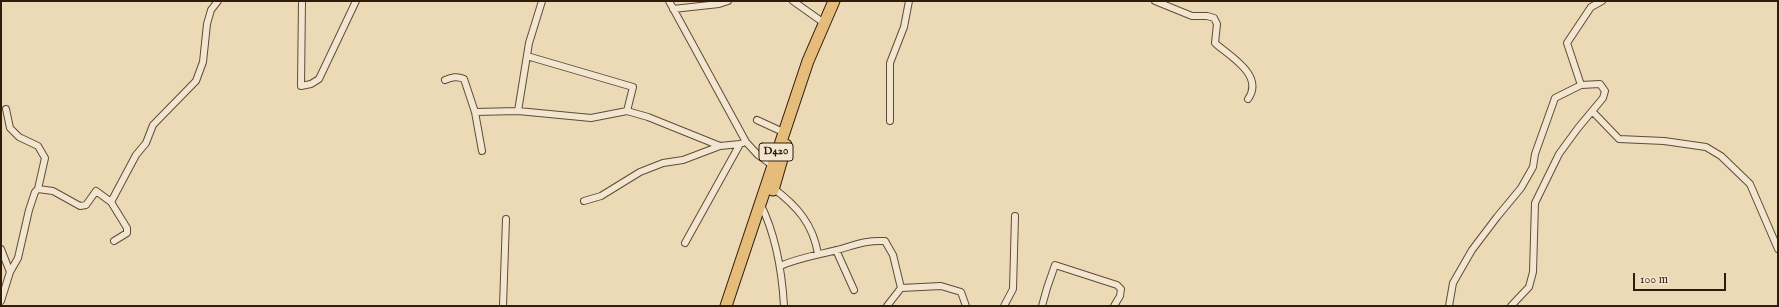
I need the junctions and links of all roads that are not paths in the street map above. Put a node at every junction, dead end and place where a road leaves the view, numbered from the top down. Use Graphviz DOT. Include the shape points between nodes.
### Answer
graph roads {
  1 [pos="218,1"];
  2 [pos="356,1"];
  3 [pos="542,1"];
  4 [pos="669,1"];
  5 [pos="728,1"];
  6 [pos="793,1"];
  7 [pos="834,1"];
  8 [pos="841,1"];
  9 [pos="909,1"];
  10 [pos="1155,1"];
  11 [pos="1602,1"];
  12 [pos="302,2"];
  13 [pos="673,9"];
  14 [pos="824,24"];
  15 [pos="527,56"];
  16 [pos="445,80"];
  17 [pos="1581,86"];
  18 [pos="1248,99"];
  19 [pos="6,109"];
  20 [pos="518,111"];
  21 [pos="627,111"];
  22 [pos="476,112"];
  23 [pos="1593,112"];
  24 [pos="757,120"];
  25 [pos="890,122"];
  26 [pos="783,132"];
  27 [pos="743,143"];
  28 [pos="720,146"];
  29 [pos="482,151"];
  30 [pos="772,165"];
  31 [pos="770,187"];
  32 [pos="38,189"];
  33 [pos="584,201"];
  34 [pos="111,202"];
  35 [pos="762,208"];
  36 [pos="1015,216"];
  37 [pos="506,219"];
  38 [pos="114,241"];
  39 [pos="685,243"];
  40 [pos="1,249"];
  41 [pos="1778,249"];
  42 [pos="836,250"];
  43 [pos="818,254"];
  44 [pos="780,266"];
  45 [pos="10,272"];
  46 [pos="901,288"];
  47 [pos="854,290"];
  48 [pos="2,303"];
  49 [pos="504,306"];
  50 [pos="726,306"];
  51 [pos="733,306"];
  52 [pos="784,306"];
  53 [pos="887,306"];
  54 [pos="966,306"];
  55 [pos="1004,306"];
  56 [pos="1042,306"];
  57 [pos="1114,306"];
  58 [pos="1449,306"];
  59 [pos="1511,306"];
  1 -- 34 [label="street" via="211,10 207,24 203,62 196,81 153,126 146,143 136,155"];
  2 -- 12 [label="street" via="319,79 301,86"];
  3 -- 15 [label="street"];
  4 -- 13 [label="street"];
  5 -- 13 [label="street"];
  6 -- 14 [label="street"];
  7 -- 14 [label="highway, D420"];
  8 -- 31 [label="highway, D420" via="820,49"];
  9 -- 25 [label="street" via="904,27 890,63"];
  10 -- 18 [label="street" via="1192,16 1214,18 1217,24 1214,43 1241,64 1252,82 1252,92"];
  11 -- 17 [label="street" via="1591,7 1567,44"];
  13 -- 27 [label="street"];
  14 -- 26 [label="highway, D420"];
  15 -- 20 [label="street"];
  15 -- 21 [label="street" via="632,87"];
  16 -- 22 [label="street" via="459,76 464,78"];
  17 -- 23 [label="street" via="1600,84 1605,91"];
  17 -- 58 [label="street" via="1555,98 1535,154 1533,167 1522,188 1472,250 1453,283"];
  19 -- 32 [label="street" via="10,128 20,137 38,146 45,158"];
  20 -- 21 [label="street" via="591,118"];
  20 -- 22 [label="street"];
  21 -- 28 [label="street"];
  22 -- 29 [label="street"];
  23 -- 41 [label="street" via="1619,139 1635,138 1706,147 1721,156 1750,184"];
  23 -- 59 [label="street" via="1559,154 1535,203 1533,272 1529,287"];
  24 -- 26 [label="street"];
  26 -- 30 [label="highway, D420"];
  27 -- 28 [label="street"];
  27 -- 30 [label="street"];
  27 -- 39 [label="street"];
  28 -- 33 [label="street" via="684,160 663,163 640,172 601,196"];
  30 -- 31 [label="highway, D420"];
  31 -- 35 [label="highway, D420"];
  31 -- 43 [label="street" via="786,199 811,228"];
  32 -- 34 [label="street" via="53,191 80,206 86,205 96,191"];
  32 -- 45 [label="street" via="29,210 18,258"];
  34 -- 38 [label="street" via="127,228 127,233"];
  35 -- 44 [label="street" via="772,228"];
  35 -- 50 [label="highway, D420"];
  35 -- 51 [label="highway, D420"];
  36 -- 55 [label="street" via="1013,289"];
  37 -- 49 [label="street"];
  40 -- 45 [label="street"];
  42 -- 43 [label="street"];
  42 -- 46 [label="street" via="864,241 885,241 893,255"];
  42 -- 47 [label="street"];
  43 -- 44 [label="street" via="792,260"];
  44 -- 52 [label="street"];
  45 -- 48 [label="street"];
  46 -- 53 [label="street"];
  46 -- 54 [label="street" via="951,288 960,292"];
  56 -- 57 [label="street" via="1055,265 1117,284 1121,289"];
}
